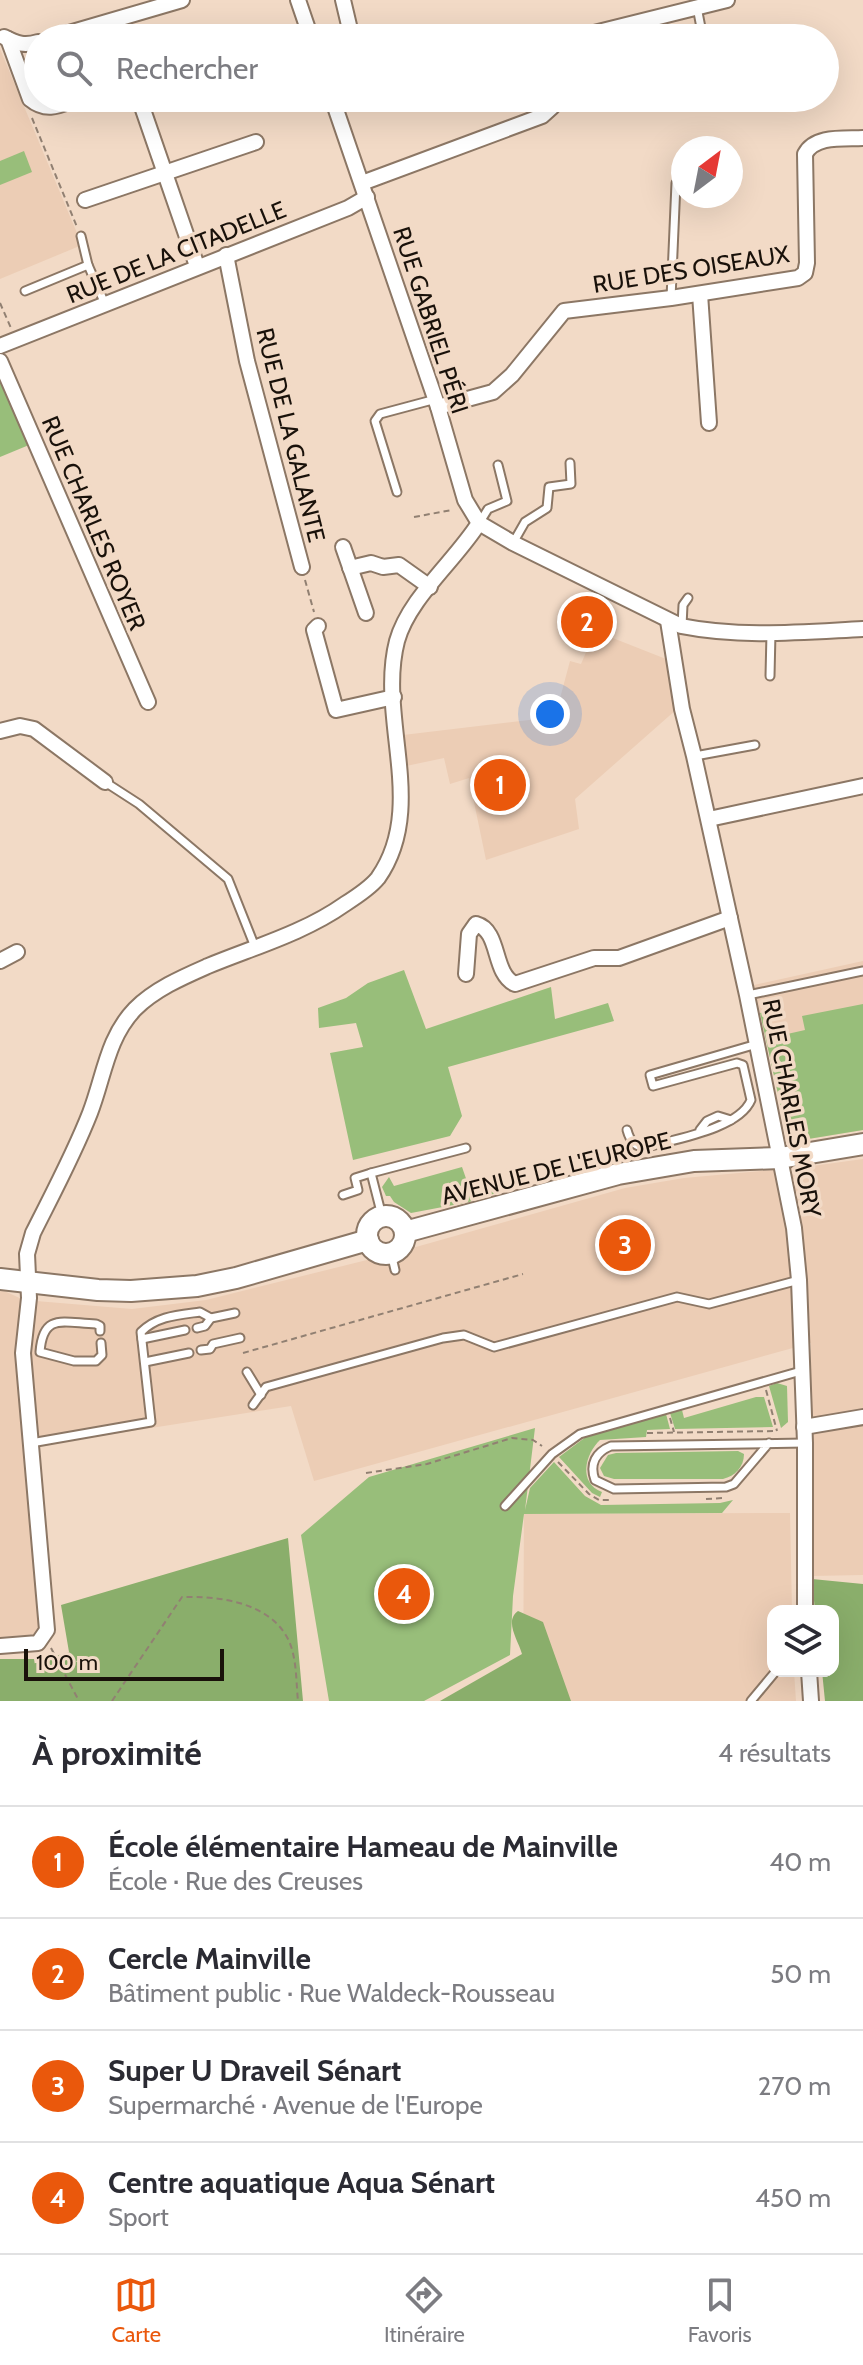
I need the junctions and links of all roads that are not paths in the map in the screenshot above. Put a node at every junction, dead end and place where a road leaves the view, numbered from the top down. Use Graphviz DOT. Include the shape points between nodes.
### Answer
graph roads {
  1 [pos="182,0"];
  2 [pos="298,0"];
  3 [pos="343,0"];
  4 [pos="727,0"];
  5 [pos="698,4"];
  6 [pos="100,24"];
  7 [pos="306,24"];
  8 [pos="349,24"];
  9 [pos="625,24"];
  10 [pos="701,24"];
  11 [pos="4,37"];
  12 [pos="24,45"];
  13 [pos="24,85"];
  14 [pos="144,112"];
  15 [pos="337,112"];
  16 [pos="546,112"];
  17 [pos="863,138"];
  18 [pos="256,142"];
  19 [pos="165,173"];
  20 [pos="364,190"];
  21 [pos="85,200"];
  22 [pos="675,208"];
  23 [pos="81,236"];
  24 [pos="226,255"];
  25 [pos="88,265"];
  26 [pos="197,266"];
  27 [pos="25,291"];
  28 [pos="700,294"];
  29 [pos="671,298"];
  30 [pos="105,304"];
  31 [pos="0,346"];
  32 [pos="0,361"];
  33 [pos="437,403"];
  34 [pos="709,423"];
  35 [pos="570,463"];
  36 [pos="498,465"];
  37 [pos="397,492"];
  38 [pos="479,523"];
  39 [pos="511,541"];
  40 [pos="343,547"];
  41 [pos="302,567"];
  42 [pos="350,568"];
  43 [pos="430,587"];
  44 [pos="688,598"];
  45 [pos="366,613"];
  46 [pos="675,624"];
  47 [pos="318,626"];
  48 [pos="863,629"];
  49 [pos="771,633"];
  50 [pos="770,676"];
  51 [pos="394,697"];
  52 [pos="148,702"];
  53 [pos="0,731"];
  54 [pos="755,745"];
  55 [pos="694,756"];
  56 [pos="105,782"];
  57 [pos="863,786"];
  58 [pos="709,819"];
  59 [pos="730,918"];
  60 [pos="255,947"];
  61 [pos="17,952"];
  62 [pos="0,961"];
  63 [pos="863,971"];
  64 [pos="466,974"];
  65 [pos="747,995"];
  66 [pos="757,1044"];
  67 [pos="627,1130"];
  68 [pos="863,1144"];
  69 [pos="466,1148"];
  70 [pos="780,1158"];
  71 [pos="371,1173"];
  72 [pos="343,1195"];
  73 [pos="382,1216"];
  74 [pos="405,1232"];
  75 [pos="368,1240"];
  76 [pos="0,1279"];
  77 [pos="799,1280"];
  78 [pos="27,1283"];
  79 [pos="235,1313"];
  80 [pos="211,1318"];
  81 [pos="197,1328"];
  82 [pos="185,1330"];
  83 [pos="100,1331"];
  84 [pos="240,1338"];
  85 [pos="142,1339"];
  86 [pos="101,1343"];
  87 [pos="201,1350"];
  88 [pos="40,1352"];
  89 [pos="23,1353"];
  90 [pos="189,1353"];
  91 [pos="145,1362"];
  92 [pos="801,1371"];
  93 [pos="247,1372"];
  94 [pos="261,1395"];
  95 [pos="253,1405"];
  96 [pos="863,1417"];
  97 [pos="804,1427"];
  98 [pos="31,1443"];
  99 [pos="769,1443"];
  100 [pos="805,1443"];
  101 [pos="520,1475"];
  102 [pos="528,1479"];
  103 [pos="505,1506"];
  104 [pos="805,1605"];
  105 [pos="0,1646"];
  106 [pos="771,1677"];
  107 [pos="809,1677"];
  108 [pos="751,1701"];
  109 [pos="811,1701"];
  1 -- 6 [label="street"];
  2 -- 7 [label="street"];
  3 -- 8 [label="street"];
  4 -- 5 [label="street"];
  5 -- 9 [label="street"];
  5 -- 10 [label="lane"];
  11 -- 12 [label="street"];
  11 -- 13 [label="street"];
  14 -- 19 [label="street"];
  15 -- 20 [label="street, RUE GABRIEL PÉRI"];
  16 -- 20 [label="street, RUE DE LA CITADELLE"];
  17 -- 28 [label="street, RUE DES OISEAUX" via="816,141 805,154 805,273"];
  18 -- 19 [label="street"];
  19 -- 21 [label="street"];
  19 -- 26 [label="street"];
  20 -- 24 [label="street, RUE DE LA CITADELLE" via="348,208"];
  20 -- 33 [label="street, RUE GABRIEL PÉRI"];
  22 -- 29 [label="lane"];
  23 -- 25 [label="lane"];
  24 -- 26 [label="street, RUE DE LA CITADELLE"];
  24 -- 41 [label="street, RUE DE LA GALANTE" via="247,361"];
  25 -- 27 [label="lane"];
  25 -- 30 [label="lane"];
  26 -- 30 [label="street, RUE DE LA CITADELLE"];
  28 -- 29 [label="street, RUE DES OISEAUX"];
  28 -- 34 [label="street"];
  29 -- 33 [label="street, RUE DES OISEAUX" via="564,311 493,392"];
  30 -- 31 [label="street, RUE DE LA CITADELLE"];
  32 -- 52 [label="street, RUE CHARLES ROYER"];
  33 -- 37 [label="lane" via="380,414 375,421"];
  33 -- 38 [label="street, RUE GABRIEL PÉRI" via="465,500"];
  35 -- 39 [label="lane" via="571,484 549,487 547,508 525,522"];
  36 -- 38 [label="lane" via="507,501 488,509"];
  38 -- 39 [label="street, RUE GABRIEL PÉRI"];
  38 -- 43 [label="street"];
  39 -- 46 [label="street, RUE GABRIEL PÉRI"];
  40 -- 42 [label="street"];
  42 -- 43 [label="street" via="399,565"];
  42 -- 45 [label="street"];
  43 -- 51 [label="street" via="407,615 397,643"];
  44 -- 46 [label="lane"];
  46 -- 49 [label="street" via="706,631"];
  46 -- 55 [label="street, RUE CHARLES MORY" via="682,709"];
  47 -- 51 [label="street" via="314,630 336,710"];
  48 -- 49 [label="street"];
  49 -- 50 [label="lane"];
  51 -- 60 [label="street" via="401,787 389,861 376,881 327,917"];
  53 -- 56 [label="street" via="34,729"];
  54 -- 55 [label="lane"];
  55 -- 58 [label="street, RUE CHARLES MORY"];
  56 -- 60 [label="lane" via="228,879"];
  57 -- 58 [label="street"];
  58 -- 59 [label="street, RUE CHARLES MORY"];
  59 -- 64 [label="street" via="619,958 594,958 515,984 504,977 487,931 476,924 469,934"];
  59 -- 65 [label="street, RUE CHARLES MORY"];
  60 -- 78 [label="street" via="160,989 135,1008 117,1033 91,1110 33,1233"];
  61 -- 62 [label="street"];
  63 -- 65 [label="lane"];
  65 -- 66 [label="street, RUE CHARLES MORY"];
  66 -- 67 [label="lane" via="650,1075 653,1086 743,1065 751,1100 732,1121 639,1147"];
  66 -- 70 [label="street, RUE CHARLES MORY"];
  68 -- 70 [label="main road, AVENUE DE L'EUROPE"];
  69 -- 71 [label="lane"];
  70 -- 74 [label="main road, AVENUE DE L'EUROPE" via="694,1161 618,1174"];
  70 -- 77 [label="street, RUE CHARLES MORY"];
  71 -- 72 [label="lane" via="355,1178 358,1190"];
  71 -- 73 [label="lane"];
  73 -- 74 [label="main road" via="394,1217"];
  73 -- 75 [label="main road" via="371,1223"];
  74 -- 75 [label="main road" via="393,1261"];
  75 -- 78 [label="main road" via="197,1286 131,1291"];
  76 -- 78 [label="main road"];
  77 -- 92 [label="street, RUE CHARLES MORY"];
  77 -- 94 [label="lane" via="709,1304 677,1297 494,1347 464,1335 266,1387"];
  78 -- 89 [label="street"];
  79 -- 80 [label="lane"];
  80 -- 81 [label="lane"];
  80 -- 85 [label="lane" via="200,1312 163,1318 141,1332"];
  82 -- 85 [label="lane"];
  83 -- 88 [label="lane" via="96,1324 54,1323 41,1334"];
  84 -- 87 [label="lane"];
  85 -- 91 [label="lane"];
  86 -- 88 [label="lane" via="102,1355 96,1361"];
  88 -- 89 [label="lane"];
  89 -- 98 [label="street"];
  90 -- 91 [label="lane"];
  91 -- 98 [label="lane" via="151,1422"];
  92 -- 97 [label="street, RUE CHARLES MORY"];
  92 -- 102 [label="lane" via="591,1429 565,1443"];
  93 -- 94 [label="lane"];
  94 -- 95 [label="lane"];
  96 -- 97 [label="street"];
  97 -- 100 [label="street, RUE CHARLES MORY"];
  98 -- 105 [label="street" via="48,1624 38,1643"];
  99 -- 99 [label="lane" via="611,1446 600,1451 592,1471 595,1480 614,1489 726,1487"];
  99 -- 100 [label="lane"];
  100 -- 104 [label="street, RUE CHARLES MORY"];
  101 -- 102 [label="lane"];
  102 -- 103 [label="lane"];
  106 -- 108 [label="lane"];
  107 -- 109 [label="street"];
}
